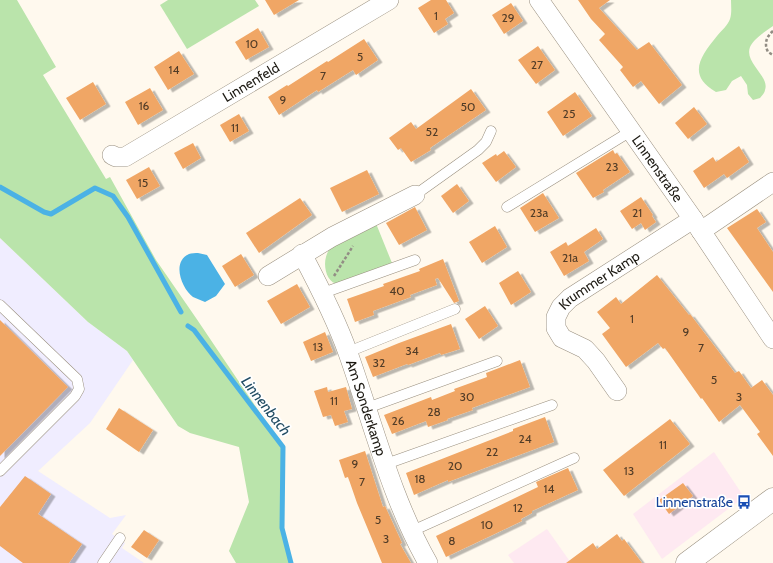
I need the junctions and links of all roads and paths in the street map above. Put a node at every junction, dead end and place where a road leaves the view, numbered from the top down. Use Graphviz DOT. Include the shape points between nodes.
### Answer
graph roads {
  1 [pos="389,0"];
  2 [pos="539,0"];
  3 [pos="773,31"];
  4 [pos="773,55"];
  5 [pos="490,131"];
  6 [pos="631,131"];
  7 [pos="112,155"];
  8 [pos="773,182"];
  9 [pos="415,195"];
  10 [pos="507,207"];
  11 [pos="697,225"];
  12 [pos="357,241"];
  13 [pos="302,254"];
  14 [pos="415,260"];
  15 [pos="268,276"];
  16 [pos="323,293"];
  17 [pos="0,305"];
  18 [pos="455,309"];
  19 [pos="773,339"];
  20 [pos="348,352"];
  21 [pos="497,361"];
  22 [pos="617,391"];
  23 [pos="552,405"];
  24 [pos="367,408"];
  25 [pos="574,458"];
  26 [pos="386,464"];
  27 [pos="0,470"];
  28 [pos="773,499"];
  29 [pos="412,531"];
  30 [pos="120,538"];
  31 [pos="103,563"];
  32 [pos="428,563"];
  33 [pos="687,563"];
  1 -- 7 [label="street, Linnenfeld" via="125,157"];
  2 -- 6 [label="street, Linnenstraße"];
  3 -- 4 [label="path" via="765,46"];
  5 -- 9 [label="lane" via="486,142 478,150"];
  6 -- 10 [label="lane"];
  6 -- 11 [label="street, Linnenstraße"];
  8 -- 11 [label="street, Krummer Kamp"];
  9 -- 13 [label="street"];
  11 -- 19 [label="street, Linnenstraße"];
  11 -- 22 [label="street, Krummer Kamp" via="570,298 556,317 556,328 562,338 585,349"];
  12 -- 16 [label="path"];
  13 -- 15 [label="street"];
  13 -- 16 [label="street, Am Sonderkamp"];
  14 -- 16 [label="lane"];
  16 -- 20 [label="street, Am Sonderkamp"];
  17 -- 27 [label="lane" via="77,379 79,390"];
  18 -- 20 [label="lane"];
  20 -- 24 [label="street, Am Sonderkamp"];
  21 -- 24 [label="lane"];
  23 -- 26 [label="lane"];
  24 -- 26 [label="street, Am Sonderkamp"];
  25 -- 29 [label="lane"];
  26 -- 29 [label="street, Am Sonderkamp"];
  28 -- 33 [label="street"];
  29 -- 32 [label="street, Am Sonderkamp"];
  30 -- 31 [label="lane"];
}
